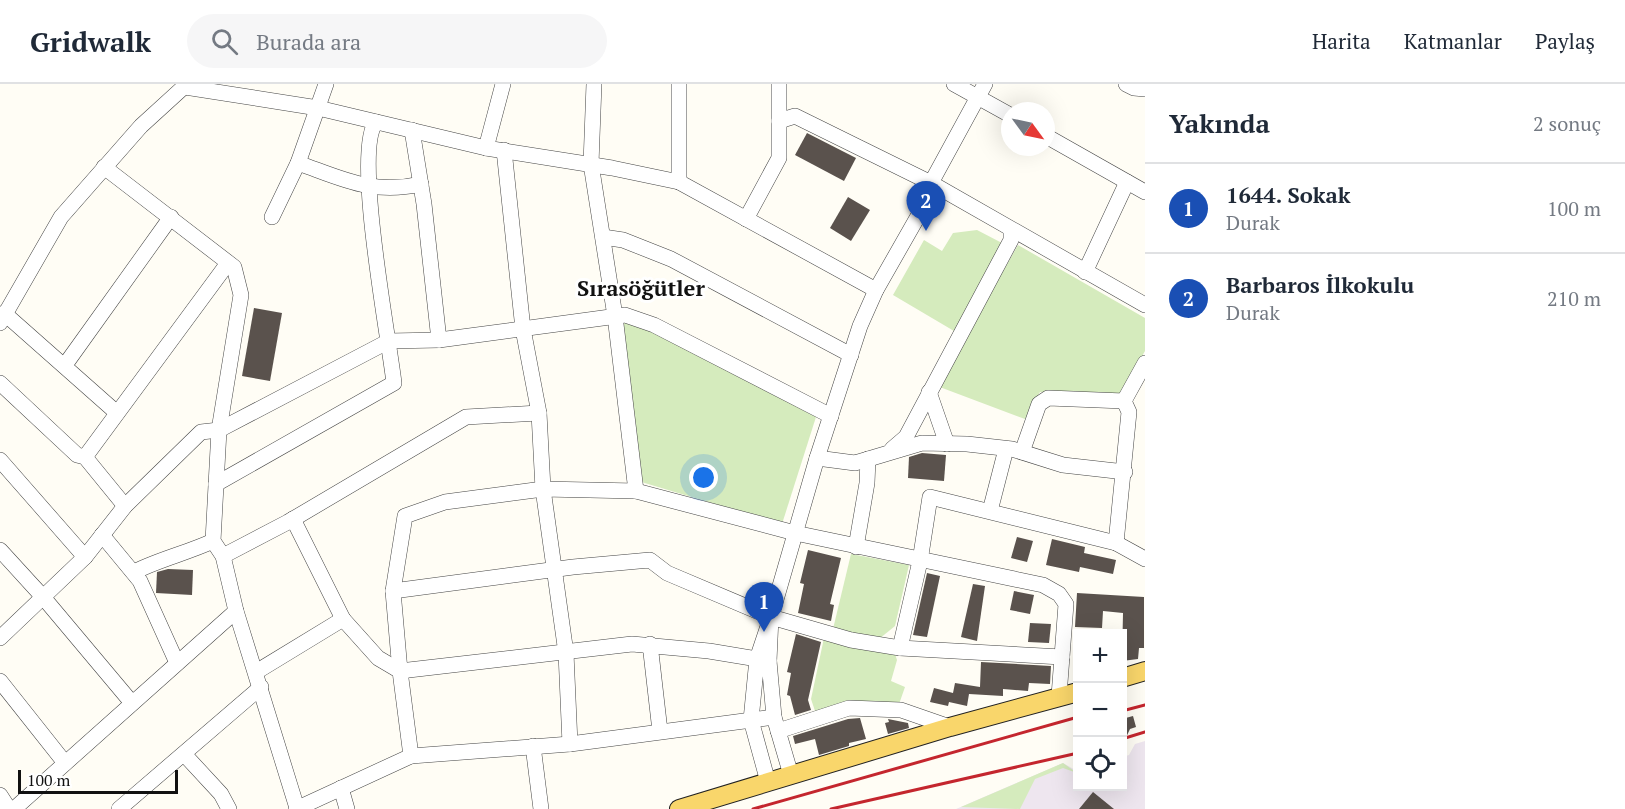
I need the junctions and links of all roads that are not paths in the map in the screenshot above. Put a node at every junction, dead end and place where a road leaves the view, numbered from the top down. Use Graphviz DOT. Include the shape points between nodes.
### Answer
graph roads {
  1 [pos="326,84"];
  2 [pos="502,84"];
  3 [pos="594,84"];
  4 [pos="679,84"];
  5 [pos="779,84"];
  6 [pos="954,84"];
  7 [pos="1126,84"];
  8 [pos="186,86"];
  9 [pos="1145,89"];
  10 [pos="981,90"];
  11 [pos="1001,107"];
  12 [pos="318,108"];
  13 [pos="779,121"];
  14 [pos="376,122"];
  15 [pos="412,130"];
  16 [pos="1055,141"];
  17 [pos="486,147"];
  18 [pos="504,150"];
  19 [pos="298,163"];
  20 [pos="591,164"];
  21 [pos="104,166"];
  22 [pos="679,182"];
  23 [pos="1127,182"];
  24 [pos="931,183"];
  25 [pos="421,184"];
  26 [pos="370,188"];
  27 [pos="1145,192"];
  28 [pos="272,217"];
  29 [pos="171,218"];
  30 [pos="746,219"];
  31 [pos="1011,230"];
  32 [pos="603,237"];
  33 [pos="228,262"];
  34 [pos="1085,272"];
  35 [pos="876,290"];
  36 [pos="1145,305"];
  37 [pos="615,316"];
  38 [pos="2,318"];
  39 [pos="523,329"];
  40 [pos="439,340"];
  41 [pos="389,341"];
  42 [pos="850,355"];
  43 [pos="1145,363"];
  44 [pos="65,365"];
  45 [pos="0,383"];
  46 [pos="929,392"];
  47 [pos="1124,401"];
  48 [pos="539,412"];
  49 [pos="117,413"];
  50 [pos="831,416"];
  51 [pos="219,430"];
  52 [pos="946,444"];
  53 [pos="1006,448"];
  54 [pos="1022,452"];
  55 [pos="885,454"];
  56 [pos="85,457"];
  57 [pos="817,458"];
  58 [pos="868,459"];
  59 [pos="0,460"];
  60 [pos="1125,472"];
  61 [pos="216,483"];
  62 [pos="543,489"];
  63 [pos="636,491"];
  64 [pos="125,506"];
  65 [pos="990,511"];
  66 [pos="293,519"];
  67 [pos="795,533"];
  68 [pos="102,535"];
  69 [pos="213,541"];
  70 [pos="1116,543"];
  71 [pos="856,547"];
  72 [pos="0,550"];
  73 [pos="223,556"];
  74 [pos="85,557"];
  75 [pos="1145,559"];
  76 [pos="921,561"];
  77 [pos="556,569"];
  78 [pos="134,572"];
  79 [pos="393,591"];
  80 [pos="43,597"];
  81 [pos="236,611"];
  82 [pos="771,617"];
  83 [pos="343,619"];
  84 [pos="0,638"];
  85 [pos="650,644"];
  86 [pos="900,648"];
  87 [pos="566,653"];
  88 [pos="1062,657"];
  89 [pos="763,660"];
  90 [pos="177,663"];
  91 [pos="400,671"];
  92 [pos="1145,671"];
  93 [pos="256,672"];
  94 [pos="1127,676"];
  95 [pos="0,681"];
  96 [pos="261,687"];
  97 [pos="1073,693"];
  98 [pos="1059,696"];
  99 [pos="132,703"];
  100 [pos="751,720"];
  101 [pos="776,724"];
  102 [pos="950,727"];
  103 [pos="660,731"];
  104 [pos="570,744"];
  105 [pos="533,746"];
  106 [pos="184,754"];
  107 [pos="411,756"];
  108 [pos="65,763"];
  109 [pos="791,775"];
  110 [pos="768,782"];
  111 [pos="341,788"];
  112 [pos="0,795"];
  113 [pos="12,809"];
  114 [pos="119,809"];
  115 [pos="229,809"];
  116 [pos="297,809"];
  117 [pos="347,809"];
  118 [pos="541,809"];
  119 [pos="679,809"];
  1 -- 12 [label="street"];
  2 -- 17 [label="street"];
  3 -- 20 [label="street"];
  4 -- 22 [label="street"];
  5 -- 13 [label="street"];
  6 -- 10 [label="street"];
  7 -- 9 [label="street"];
  8 -- 12 [label="street"];
  8 -- 21 [label="street"];
  10 -- 11 [label="street"];
  10 -- 24 [label="street"];
  12 -- 14 [label="street"];
  12 -- 19 [label="street"];
  13 -- 24 [label="street" via="795,116"];
  13 -- 30 [label="street" via="779,158"];
  14 -- 15 [label="street"];
  14 -- 26 [label="street" via="371,128 368,155"];
  15 -- 17 [label="street"];
  15 -- 25 [label="street"];
  16 -- 23 [label="street"];
  17 -- 18 [label="street"];
  18 -- 20 [label="street"];
  18 -- 39 [label="street"];
  19 -- 26 [label="street"];
  19 -- 28 [label="street"];
  20 -- 22 [label="street"];
  20 -- 32 [label="street"];
  21 -- 29 [label="street"];
  21 -- 38 [label="street" via="61,217"];
  22 -- 30 [label="street"];
  23 -- 27 [label="street"];
  23 -- 34 [label="street"];
  24 -- 31 [label="street"];
  24 -- 35 [label="street" via="929,197"];
  25 -- 26 [label="street" via="400,189"];
  25 -- 40 [label="street"];
  26 -- 41 [label="street" via="377,274"];
  29 -- 33 [label="street"];
  29 -- 44 [label="street"];
  30 -- 35 [label="street"];
  31 -- 34 [label="street"];
  31 -- 46 [label="street" via="1011,240"];
  32 -- 37 [label="street"];
  32 -- 42 [label="street" via="623,240 671,259"];
  33 -- 49 [label="street"];
  33 -- 51 [label="street" via="234,267 241,295"];
  34 -- 36 [label="street"];
  35 -- 42 [label="street"];
  37 -- 39 [label="street"];
  37 -- 50 [label="street" via="626,315 654,325"];
  37 -- 63 [label="street"];
  38 -- 44 [label="street"];
  39 -- 40 [label="street"];
  39 -- 48 [label="street"];
  40 -- 41 [label="street"];
  41 -- 51 [label="street"];
  41 -- 61 [label="street" via="394,383"];
  42 -- 50 [label="street"];
  43 -- 47 [label="street"];
  44 -- 49 [label="street"];
  45 -- 56 [label="street" via="77,455"];
  46 -- 52 [label="street"];
  46 -- 55 [label="street" via="906,437"];
  47 -- 54 [label="street" via="1048,398 1039,404"];
  47 -- 60 [label="street" via="1129,412"];
  48 -- 62 [label="street"];
  48 -- 66 [label="street" via="466,417"];
  49 -- 56 [label="street"];
  50 -- 57 [label="street"];
  51 -- 61 [label="street"];
  51 -- 64 [label="street" via="201,432"];
  52 -- 53 [label="street"];
  52 -- 55 [label="street" via="922,443"];
  53 -- 54 [label="street"];
  53 -- 65 [label="street"];
  54 -- 60 [label="street" via="1063,465"];
  55 -- 58 [label="street"];
  56 -- 64 [label="street"];
  57 -- 58 [label="street" via="855,463"];
  57 -- 67 [label="street"];
  58 -- 71 [label="street"];
  59 -- 74 [label="street"];
  60 -- 70 [label="street"];
  61 -- 69 [label="street"];
  62 -- 63 [label="street"];
  62 -- 77 [label="street"];
  62 -- 79 [label="street" via="445,502 405,516"];
  63 -- 67 [label="street"];
  64 -- 68 [label="street"];
  65 -- 70 [label="street"];
  65 -- 76 [label="street" via="930,496"];
  66 -- 73 [label="street"];
  66 -- 83 [label="street"];
  67 -- 71 [label="street"];
  67 -- 82 [label="street"];
  68 -- 74 [label="street"];
  68 -- 78 [label="street"];
  69 -- 73 [label="street"];
  69 -- 78 [label="street" via="161,558"];
  70 -- 75 [label="street"];
  71 -- 76 [label="street"];
  72 -- 80 [label="street"];
  73 -- 81 [label="street"];
  74 -- 80 [label="street"];
  76 -- 86 [label="street"];
  76 -- 88 [label="street" via="1043,585 1059,594 1066,604"];
  77 -- 79 [label="street"];
  77 -- 82 [label="street" via="650,560 667,573"];
  77 -- 87 [label="street"];
  78 -- 90 [label="street"];
  79 -- 91 [label="street"];
  80 -- 84 [label="street"];
  80 -- 99 [label="street"];
  81 -- 90 [label="street"];
  81 -- 93 [label="street"];
  82 -- 86 [label="street" via="851,640"];
  82 -- 89 [label="street"];
  83 -- 91 [label="street" via="378,658"];
  83 -- 93 [label="street"];
  85 -- 87 [label="street"];
  85 -- 89 [label="street"];
  85 -- 103 [label="street"];
  86 -- 88 [label="street"];
  87 -- 91 [label="street"];
  87 -- 104 [label="street"];
  88 -- 98 [label="street"];
  89 -- 100 [label="street"];
  89 -- 101 [label="street"];
  90 -- 99 [label="street"];
  91 -- 107 [label="street"];
  92 -- 94 [label="main road"];
  93 -- 96 [label="street"];
  95 -- 108 [label="street"];
  96 -- 106 [label="street"];
  96 -- 116 [label="street"];
  97 -- 98 [label="main road"];
  98 -- 102 [label="main road"];
  99 -- 108 [label="street"];
  100 -- 101 [label="street"];
  100 -- 103 [label="street"];
  100 -- 110 [label="street"];
  101 -- 102 [label="street" via="849,708 901,710"];
  101 -- 109 [label="street"];
  102 -- 109 [label="main road"];
  103 -- 104 [label="street"];
  104 -- 105 [label="street"];
  105 -- 107 [label="street"];
  105 -- 118 [label="street"];
  106 -- 114 [label="street"];
  106 -- 115 [label="street" via="221,794"];
  107 -- 111 [label="street"];
  108 -- 113 [label="street"];
  109 -- 110 [label="main road"];
  110 -- 119 [label="main road"];
  111 -- 116 [label="street"];
  111 -- 117 [label="street"];
  112 -- 113 [label="street"];
}
